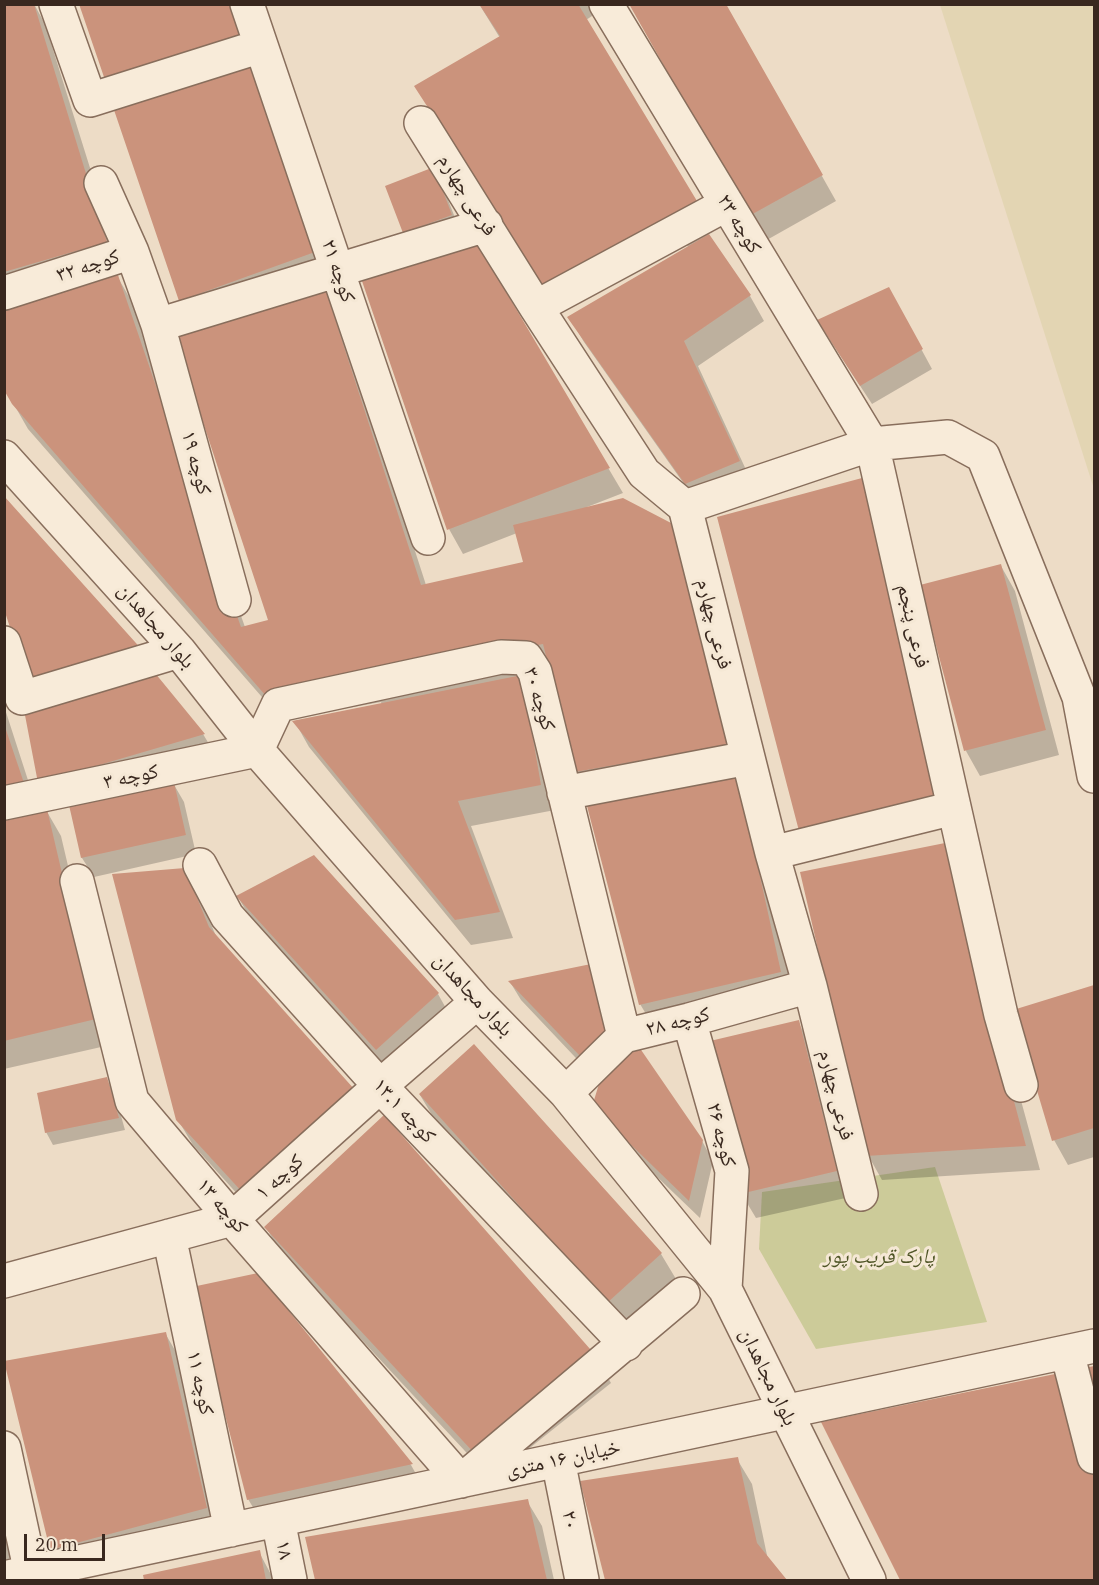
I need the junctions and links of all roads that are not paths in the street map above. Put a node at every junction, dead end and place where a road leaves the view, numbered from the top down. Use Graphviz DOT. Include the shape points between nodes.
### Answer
graph roads {
  1 [pos="56,4"];
  2 [pos="247,4"];
  3 [pos="606,4"];
  4 [pos="261,46"];
  5 [pos="421,123"];
  6 [pos="101,183"];
  7 [pos="727,204"];
  8 [pos="486,225"];
  9 [pos="132,252"];
  10 [pos="337,271"];
  11 [pos="4,293"];
  12 [pos="536,307"];
  13 [pos="158,325"];
  14 [pos="872,444"];
  15 [pos="4,457"];
  16 [pos="685,507"];
  17 [pos="428,538"];
  18 [pos="234,600"];
  19 [pos="4,643"];
  20 [pos="179,651"];
  21 [pos="257,750"];
  22 [pos="748,758"];
  23 [pos="1095,776"];
  24 [pos="564,793"];
  25 [pos="4,803"];
  26 [pos="954,808"];
  27 [pos="772,853"];
  28 [pos="200,865"];
  29 [pos="78,882"];
  30 [pos="810,986"];
  31 [pos="477,1002"];
  32 [pos="689,1020"];
  33 [pos="624,1036"];
  34 [pos="1021,1085"];
  35 [pos="380,1086"];
  36 [pos="566,1093"];
  37 [pos="861,1194"];
  38 [pos="232,1220"];
  39 [pos="169,1236"];
  40 [pos="4,1281"];
  41 [pos="725,1289"];
  42 [pos="683,1294"];
  43 [pos="626,1344"];
  44 [pos="1081,1349"];
  45 [pos="785,1413"];
  46 [pos="4,1448"];
  47 [pos="1095,1457"];
  48 [pos="558,1460"];
  49 [pos="461,1481"];
  50 [pos="278,1520"];
  51 [pos="231,1530"];
  52 [pos="18,1575"];
  53 [pos="290,1581"];
  54 [pos="582,1581"];
  55 [pos="869,1581"];
  1 -- 4 [label="street" via="90,100"];
  2 -- 4 [label="street, کوچه ۲۱"];
  3 -- 7 [label="street, کوچه ۲۳"];
  4 -- 10 [label="street, کوچه ۲۱"];
  5 -- 8 [label="street, فرعی چهارم"];
  6 -- 9 [label="street"];
  7 -- 12 [label="street"];
  7 -- 14 [label="street, کوچه ۲۳"];
  8 -- 10 [label="street"];
  8 -- 12 [label="street, فرعی چهارم"];
  9 -- 11 [label="street, کوچه ۳۲"];
  9 -- 13 [label="street, کوچه ۳۲"];
  10 -- 13 [label="street"];
  10 -- 17 [label="street, کوچه ۲۱"];
  12 -- 16 [label="street, فرعی چهارم" via="644,473"];
  13 -- 18 [label="street, کوچه ۱۹"];
  14 -- 16 [label="street"];
  14 -- 23 [label="street" via="948,437 983,456 1079,697"];
  14 -- 26 [label="street, فرعی پنجم"];
  15 -- 20 [label="street, بلوار مجاهدان"];
  16 -- 22 [label="street, فرعی چهارم"];
  19 -- 20 [label="street" via="22,698"];
  20 -- 21 [label="street, بلوار مجاهدان"];
  21 -- 24 [label="street, کوچه ۳۰" via="278,705 501,657 526,658 535,672"];
  21 -- 25 [label="street, کوچه ۳"];
  21 -- 31 [label="street, بلوار مجاهدان"];
  22 -- 24 [label="street"];
  22 -- 27 [label="street, فرعی چهارم"];
  24 -- 33 [label="street, کوچه ۳۰"];
  26 -- 27 [label="street"];
  26 -- 34 [label="street"];
  27 -- 30 [label="street, فرعی چهارم"];
  28 -- 35 [label="street, کوچه ۱۳.۱" via="227,916"];
  29 -- 38 [label="street, کوچه ۱۳" via="132,1101"];
  30 -- 32 [label="street, کوچه ۲۸"];
  30 -- 37 [label="street, فرعی چهارم"];
  31 -- 35 [label="street, کوچه ۱"];
  31 -- 36 [label="street, بلوار مجاهدان"];
  32 -- 33 [label="street, کوچه ۲۸"];
  32 -- 41 [label="street, کوچه ۲۶" via="732,1171"];
  33 -- 36 [label="street, کوچه ۲۸"];
  35 -- 38 [label="street, کوچه ۱"];
  35 -- 43 [label="street, کوچه ۱۳.۱"];
  36 -- 41 [label="street, بلوار مجاهدان"];
  38 -- 39 [label="street, کوچه ۱"];
  38 -- 49 [label="street, کوچه ۱۳"];
  39 -- 40 [label="street, کوچه ۱"];
  39 -- 51 [label="street, کوچه ۱۱"];
  41 -- 45 [label="street, بلوار مجاهدان"];
  42 -- 43 [label="street"];
  43 -- 49 [label="street"];
  44 -- 45 [label="street, خیابان ۱۶ متری"];
  44 -- 47 [label="street"];
  45 -- 48 [label="street, خیابان ۱۶ متری"];
  45 -- 55 [label="street, بلوار مجاهدان"];
  46 -- 52 [label="street"];
  48 -- 49 [label="street, خیابان ۱۶ متری"];
  48 -- 54 [label="street, ۲۰"];
  49 -- 50 [label="street, خیابان ۱۶ متری"];
  50 -- 51 [label="street, خیابان ۱۶ متری"];
  50 -- 53 [label="street, ۱۸"];
  51 -- 52 [label="street, خیابان ۱۶ متری"];
}
